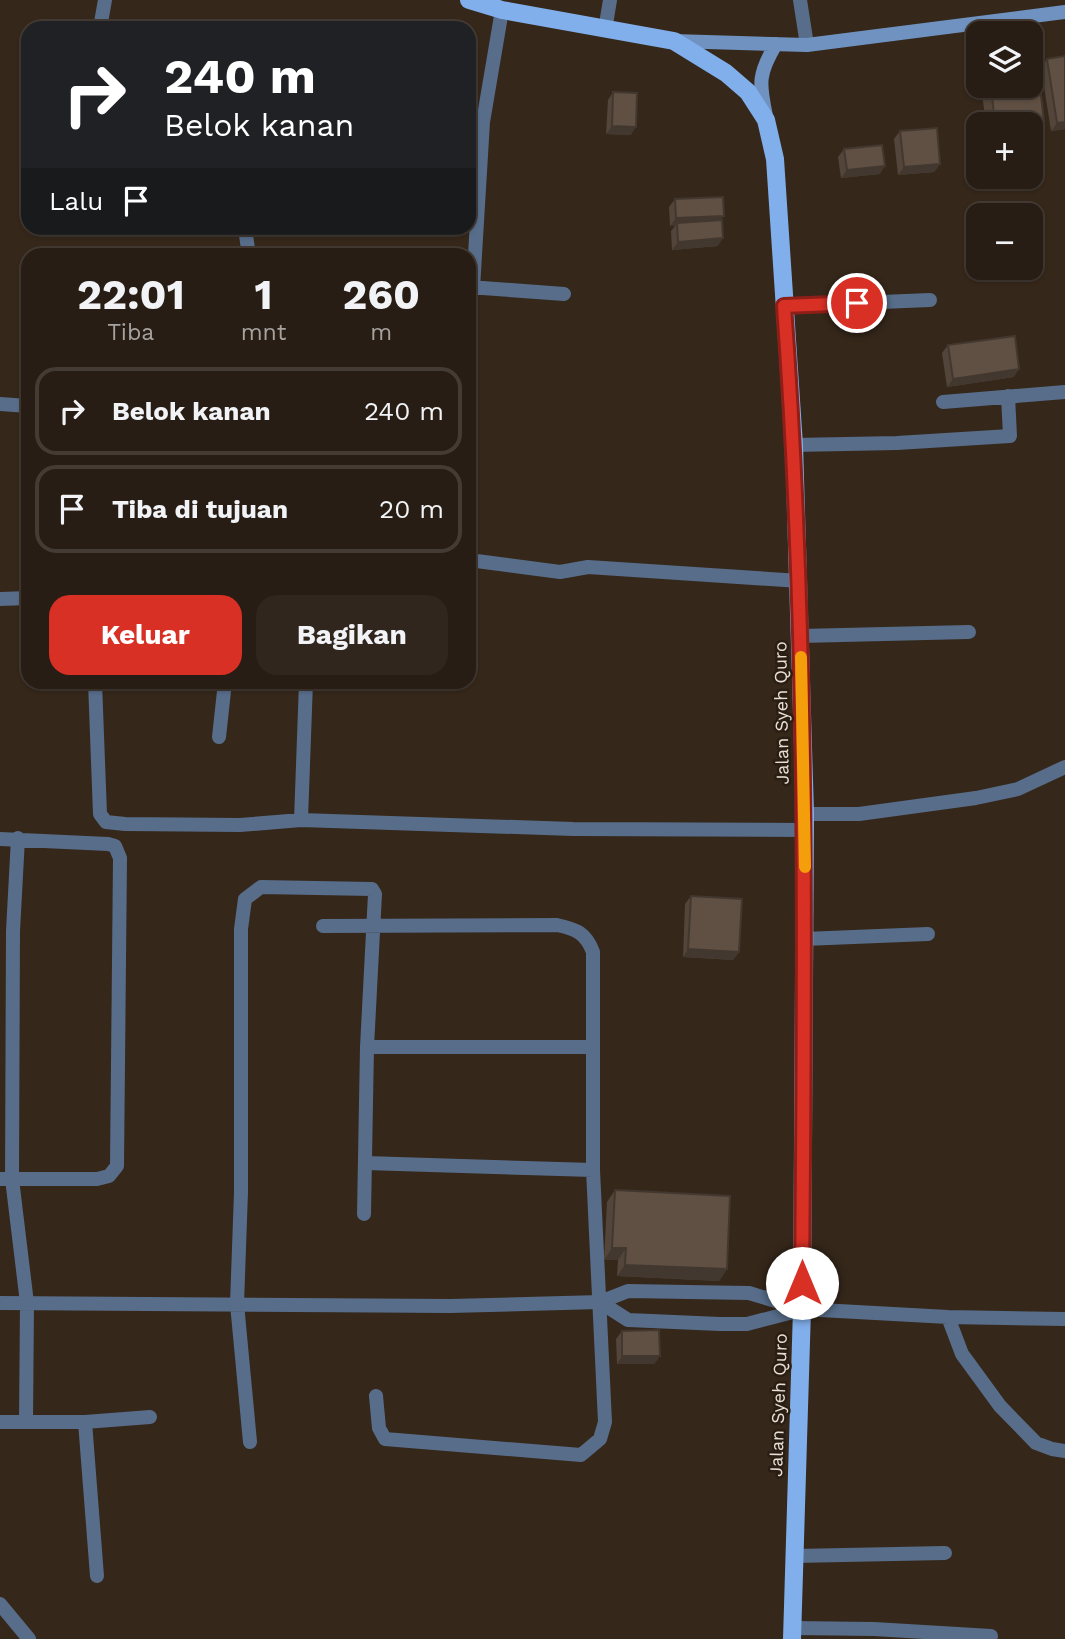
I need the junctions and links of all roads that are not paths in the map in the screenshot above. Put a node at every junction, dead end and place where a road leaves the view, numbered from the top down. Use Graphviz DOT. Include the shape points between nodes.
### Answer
graph roads {
  1 [pos="105,0"];
  2 [pos="469,0"];
  3 [pos="610,0"];
  4 [pos="800,0"];
  5 [pos="502,10"];
  6 [pos="1065,12"];
  7 [pos="101,21"];
  8 [pos="605,30"];
  9 [pos="674,41"];
  10 [pos="776,44"];
  11 [pos="807,45"];
  12 [pos="766,120"];
  13 [pos="476,219"];
  14 [pos="476,288"];
  15 [pos="564,294"];
  16 [pos="930,300"];
  17 [pos="784,306"];
  18 [pos="1065,393"];
  19 [pos="1008,396"];
  20 [pos="943,402"];
  21 [pos="0,404"];
  22 [pos="21,406"];
  23 [pos="794,445"];
  24 [pos="476,561"];
  25 [pos="800,581"];
  26 [pos="0,598"];
  27 [pos="21,598"];
  28 [pos="969,632"];
  29 [pos="800,636"];
  30 [pos="95,689"];
  31 [pos="224,689"];
  32 [pos="306,689"];
  33 [pos="219,737"];
  34 [pos="1065,767"];
  35 [pos="301,820"];
  36 [pos="805,822"];
  37 [pos="18,838"];
  38 [pos="0,839"];
  39 [pos="323,926"];
  40 [pos="372,926"];
  41 [pos="6,931"];
  42 [pos="928,934"];
  43 [pos="804,939"];
  44 [pos="593,1046"];
  45 [pos="367,1047"];
  46 [pos="366,1163"];
  47 [pos="593,1170"];
  48 [pos="6,1179"];
  49 [pos="364,1214"];
  50 [pos="600,1302"];
  51 [pos="0,1303"];
  52 [pos="27,1303"];
  53 [pos="237,1304"];
  54 [pos="802,1310"];
  55 [pos="948,1317"];
  56 [pos="1065,1319"];
  57 [pos="376,1396"];
  58 [pos="150,1417"];
  59 [pos="0,1422"];
  60 [pos="26,1422"];
  61 [pos="85,1422"];
  62 [pos="250,1442"];
  63 [pos="1065,1451"];
  64 [pos="945,1553"];
  65 [pos="794,1556"];
  66 [pos="97,1576"];
  67 [pos="0,1604"];
  68 [pos="792,1634"];
  69 [pos="991,1636"];
  70 [pos="29,1639"];
  1 -- 7 [label="street"];
  2 -- 5 [label="main road, Jalan Syeh Quro"];
  3 -- 8 [label="street"];
  4 -- 11 [label="street"];
  5 -- 8 [label="main road, Jalan Syeh Quro"];
  5 -- 13 [label="street" via="483,122"];
  6 -- 11 [label="street"];
  8 -- 9 [label="main road, Jalan Syeh Quro"];
  9 -- 10 [label="street"];
  9 -- 12 [label="main road, Jalan Syeh Quro" via="748,92"];
  10 -- 11 [label="street"];
  10 -- 12 [label="street" via="764,64 760,87"];
  12 -- 17 [label="main road, Jalan Syeh Quro" via="775,159"];
  14 -- 15 [label="street"];
  16 -- 17 [label="street"];
  17 -- 23 [label="main road, Jalan Syeh Quro"];
  18 -- 19 [label="street"];
  19 -- 20 [label="street"];
  19 -- 23 [label="street" via="1010,436"];
  21 -- 22 [label="street"];
  23 -- 25 [label="main road, Jalan Syeh Quro"];
  24 -- 25 [label="street" via="560,572 588,567"];
  25 -- 29 [label="main road, Jalan Syeh Quro"];
  26 -- 27 [label="street"];
  28 -- 29 [label="street"];
  29 -- 36 [label="main road, Jalan Syeh Quro"];
  30 -- 35 [label="street" via="100,814 106,822 240,825"];
  31 -- 33 [label="street"];
  32 -- 35 [label="street"];
  34 -- 36 [label="street" via="1018,789 976,798"];
  35 -- 36 [label="street" via="573,829"];
  36 -- 43 [label="main road, Jalan Syeh Quro"];
  37 -- 38 [label="street"];
  37 -- 41 [label="street"];
  37 -- 48 [label="street" via="108,844 118,852 117,1166 109,1176 97,1179"];
  39 -- 40 [label="street"];
  40 -- 44 [label="street" via="574,928 588,939 593,952"];
  40 -- 45 [label="street"];
  40 -- 53 [label="street" via="376,901 372,889 261,887 245,899"];
  41 -- 48 [label="street"];
  42 -- 43 [label="street"];
  43 -- 54 [label="main road, Jalan Syeh Quro"];
  44 -- 45 [label="street"];
  44 -- 47 [label="street"];
  45 -- 46 [label="street"];
  46 -- 47 [label="street"];
  46 -- 49 [label="street"];
  47 -- 50 [label="street"];
  48 -- 52 [label="street"];
  50 -- 53 [label="street"];
  50 -- 54 [label="street" via="628,1291 749,1293"];
  50 -- 54 [label="street" via="628,1320 720,1324 747,1324"];
  50 -- 57 [label="street" via="605,1422 600,1438 581,1455 386,1439 379,1427"];
  51 -- 52 [label="street"];
  52 -- 53 [label="street"];
  52 -- 60 [label="street"];
  53 -- 62 [label="street"];
  54 -- 55 [label="street"];
  54 -- 65 [label="main road, Jalan Syeh Quro"];
  55 -- 56 [label="street"];
  55 -- 63 [label="street" via="962,1354 1000,1406 1036,1443"];
  58 -- 61 [label="street"];
  59 -- 60 [label="street"];
  60 -- 61 [label="street"];
  61 -- 66 [label="street"];
  64 -- 65 [label="street"];
  65 -- 68 [label="main road, Jalan Syeh Quro"];
  67 -- 70 [label="street"];
  68 -- 69 [label="street" via="874,1629"];
}
